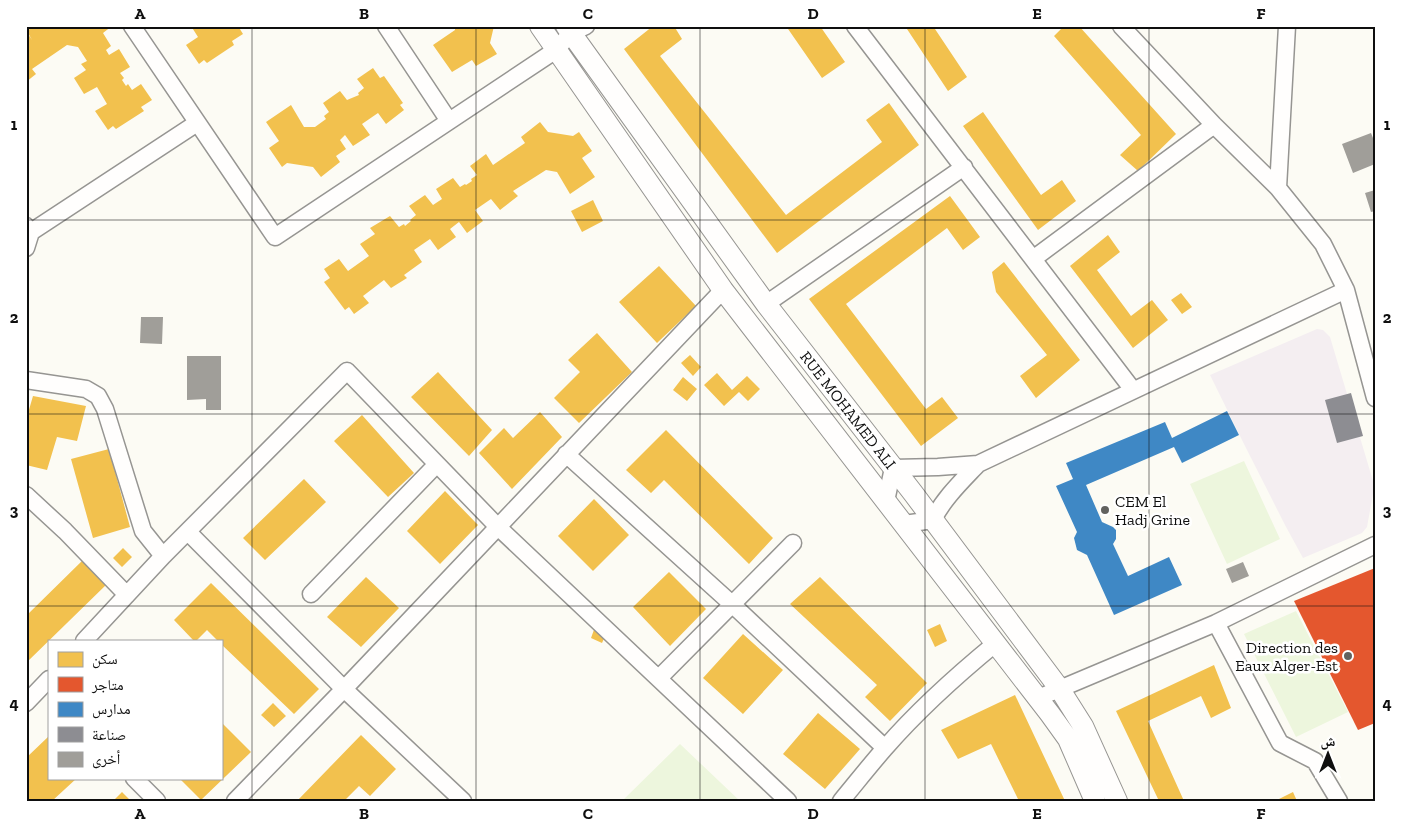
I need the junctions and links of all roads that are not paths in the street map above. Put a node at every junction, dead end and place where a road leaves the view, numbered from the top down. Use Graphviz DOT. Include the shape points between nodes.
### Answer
graph roads {
  1 [pos="132,26"];
  2 [pos="386,26"];
  3 [pos="540,26"];
  4 [pos="855,26"];
  5 [pos="1121,26"];
  6 [pos="1287,26"];
  7 [pos="574,28"];
  8 [pos="556,50"];
  9 [pos="449,121"];
  10 [pos="198,123"];
  11 [pos="1214,124"];
  12 [pos="964,167"];
  13 [pos="1278,188"];
  14 [pos="28,229"];
  15 [pos="26,248"];
  16 [pos="1033,258"];
  17 [pos="723,290"];
  18 [pos="1346,290"];
  19 [pos="766,304"];
  20 [pos="26,380"];
  21 [pos="1133,390"];
  22 [pos="1375,398"];
  23 [pos="566,454"];
  24 [pos="437,464"];
  25 [pos="978,464"];
  26 [pos="893,468"];
  27 [pos="26,495"];
  28 [pos="886,501"];
  29 [pos="933,520"];
  30 [pos="904,524"];
  31 [pos="498,526"];
  32 [pos="188,532"];
  33 [pos="793,543"];
  34 [pos="1375,545"];
  35 [pos="163,556"];
  36 [pos="311,594"];
  37 [pos="127,595"];
  38 [pos="733,605"];
  39 [pos="1216,624"];
  40 [pos="85,640"];
  41 [pos="996,643"];
  42 [pos="659,678"];
  43 [pos="46,686"];
  44 [pos="1060,688"];
  45 [pos="344,689"];
  46 [pos="1038,698"];
  47 [pos="26,703"];
  48 [pos="885,748"];
  49 [pos="136,780"];
  50 [pos="157,801"];
  51 [pos="235,801"];
  52 [pos="463,801"];
  53 [pos="788,801"];
  54 [pos="841,801"];
  55 [pos="1095,801"];
  56 [pos="1117,801"];
  57 [pos="1339,801"];
  1 -- 10 [label="street"];
  2 -- 9 [label="street"];
  3 -- 8 [label="street"];
  4 -- 12 [label="street"];
  5 -- 11 [label="street"];
  6 -- 13 [label="street"];
  7 -- 8 [label="street"];
  7 -- 19 [label="street, RUE MOHAMED ALI"];
  8 -- 9 [label="street"];
  8 -- 17 [label="street"];
  9 -- 10 [label="street" via="275,236"];
  10 -- 14 [label="street"];
  11 -- 13 [label="street"];
  11 -- 16 [label="street"];
  12 -- 16 [label="street"];
  12 -- 19 [label="street"];
  13 -- 18 [label="street" via="1324,244"];
  14 -- 15 [label="street"];
  16 -- 21 [label="street"];
  17 -- 23 [label="street"];
  17 -- 28 [label="street"];
  18 -- 21 [label="street"];
  18 -- 22 [label="street"];
  19 -- 26 [label="street, RUE MOHAMED ALI"];
  20 -- 35 [label="street" via="86,389 98,396 105,409 143,531"];
  21 -- 25 [label="street"];
  23 -- 31 [label="street"];
  23 -- 38 [label="street"];
  24 -- 31 [label="street"];
  24 -- 32 [label="street" via="347,372"];
  24 -- 36 [label="street"];
  25 -- 26 [label="street"];
  25 -- 29 [label="street" via="947,498"];
  26 -- 28 [label="street"];
  26 -- 29 [label="street, RUE MOHAMED ALI"];
  27 -- 37 [label="street" via="66,531"];
  28 -- 30 [label="street"];
  29 -- 30 [label="street"];
  29 -- 44 [label="street, RUE MOHAMED ALI"];
  30 -- 41 [label="street"];
  31 -- 42 [label="street"];
  31 -- 45 [label="street"];
  32 -- 35 [label="street"];
  32 -- 45 [label="street"];
  33 -- 38 [label="street"];
  34 -- 39 [label="street"];
  35 -- 37 [label="street"];
  37 -- 40 [label="street"];
  38 -- 42 [label="street"];
  38 -- 48 [label="street"];
  39 -- 44 [label="street"];
  39 -- 57 [label="street" via="1280,743 1315,761"];
  41 -- 46 [label="street"];
  41 -- 48 [label="street" via="930,700"];
  42 -- 53 [label="street"];
  43 -- 47 [label="street"];
  44 -- 46 [label="street"];
  44 -- 56 [label="street, RUE MOHAMED ALI" via="1083,726"];
  45 -- 51 [label="street"];
  45 -- 52 [label="street"];
  46 -- 55 [label="street" via="1068,739"];
  48 -- 54 [label="street"];
  49 -- 50 [label="street"];
}
